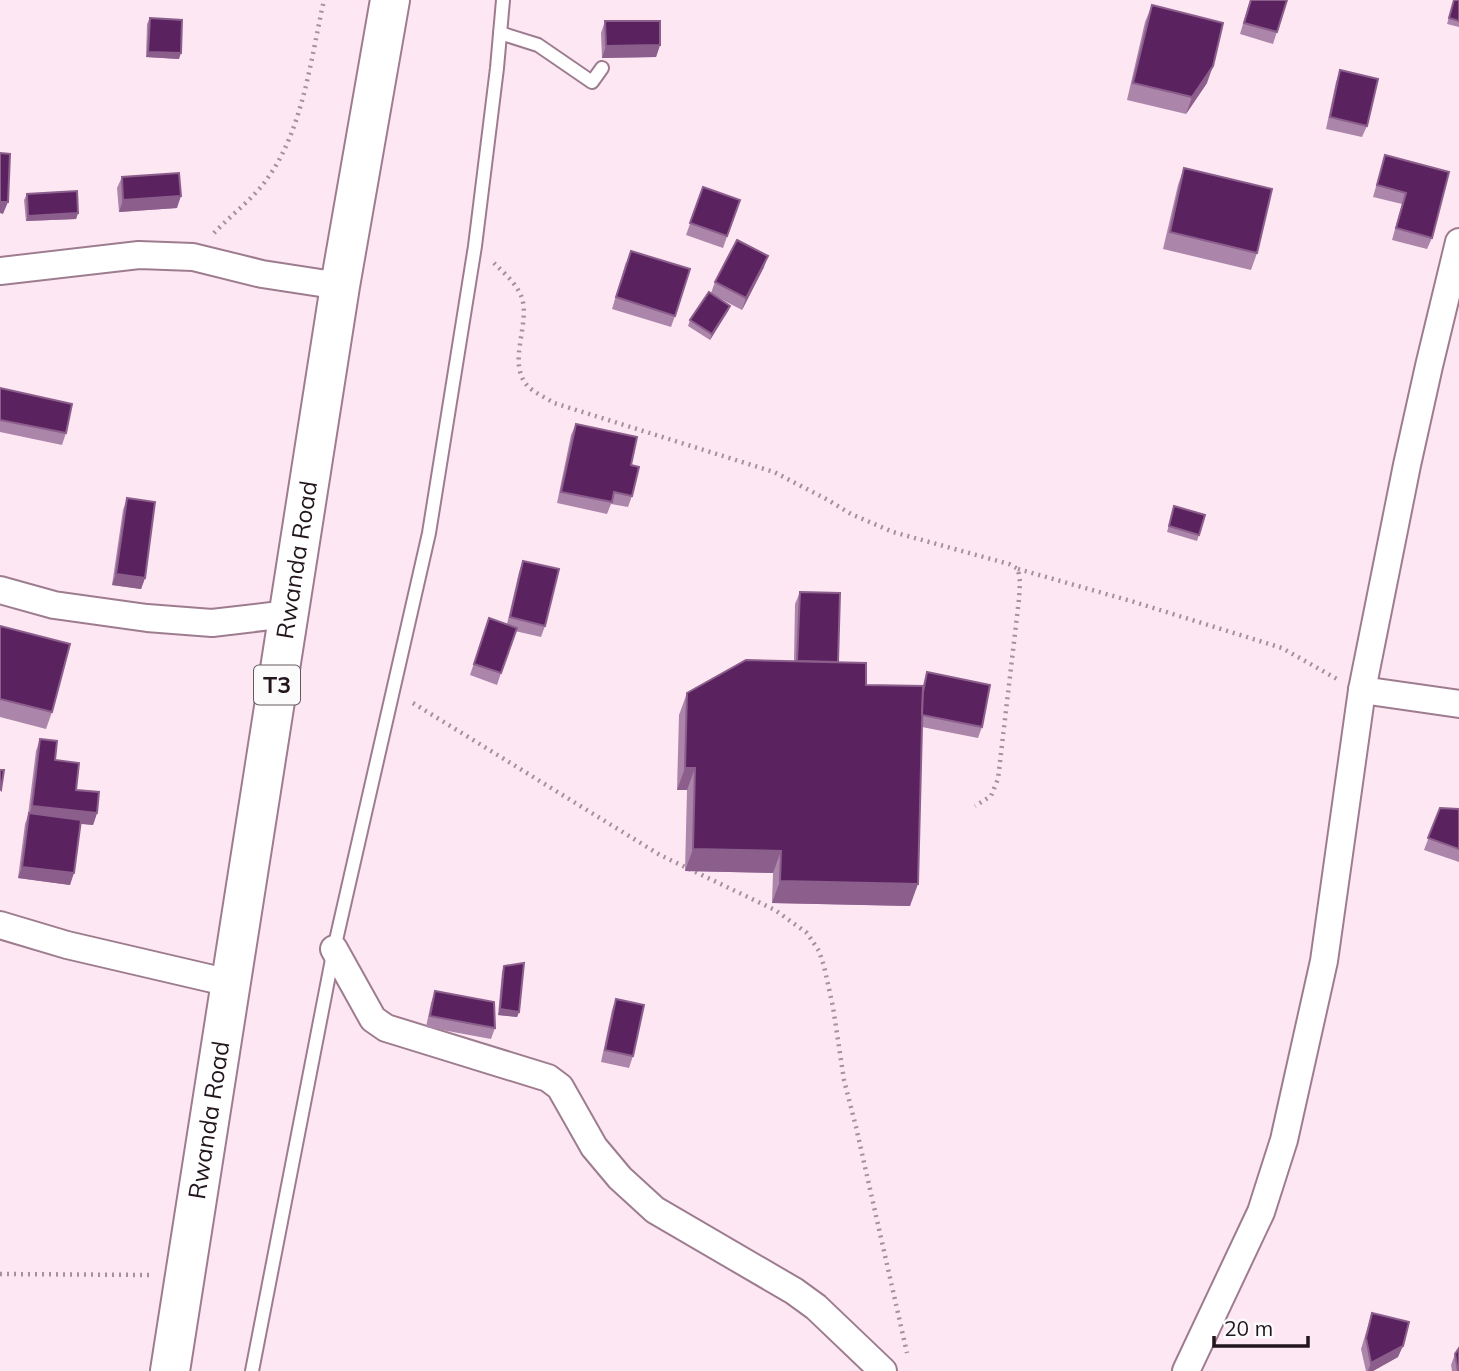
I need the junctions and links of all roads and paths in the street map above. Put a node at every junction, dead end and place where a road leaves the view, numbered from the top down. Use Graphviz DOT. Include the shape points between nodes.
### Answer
graph roads {
  1 [pos="324,0"];
  2 [pos="390,0"];
  3 [pos="503,0"];
  4 [pos="500,33"];
  5 [pos="602,68"];
  6 [pos="1459,242"];
  7 [pos="475,246"];
  8 [pos="193,257"];
  9 [pos="0,271"];
  10 [pos="340,286"];
  11 [pos="1018,569"];
  12 [pos="0,590"];
  13 [pos="288,614"];
  14 [pos="394,690"];
  15 [pos="1362,690"];
  16 [pos="1459,704"];
  17 [pos="975,806"];
  18 [pos="0,925"];
  19 [pos="334,949"];
  20 [pos="230,983"];
  21 [pos="0,1274"];
  22 [pos="184,1275"];
  23 [pos="908,1357"];
  24 [pos="170,1371"];
  25 [pos="252,1371"];
  26 [pos="883,1371"];
  27 [pos="1185,1371"];
  1 -- 8 [label="path" via="300,108 283,153 265,183"];
  2 -- 10 [label="highway, Rwanda Road / T3"];
  3 -- 4 [label="lane"];
  4 -- 5 [label="lane" via="538,45 592,82"];
  4 -- 7 [label="lane"];
  6 -- 15 [label="street"];
  7 -- 11 [label="path" via="509,277 521,295 525,312 521,375 527,386 554,403 774,472 892,532"];
  7 -- 14 [label="lane" via="429,533"];
  8 -- 9 [label="street" via="138,255"];
  8 -- 10 [label="street"];
  10 -- 13 [label="highway, Rwanda Road / T3"];
  11 -- 15 [label="path" via="1282,648"];
  11 -- 17 [label="path" via="1019,599 998,779 991,796"];
  12 -- 13 [label="street" via="54,605 148,618 212,623"];
  13 -- 20 [label="highway, Rwanda Road / T3"];
  14 -- 19 [label="lane"];
  14 -- 23 [label="path" via="660,855 775,910 807,933 824,966 844,1080"];
  15 -- 16 [label="street"];
  15 -- 27 [label="street" via="1324,961 1284,1140 1261,1212"];
  18 -- 20 [label="street"];
  19 -- 25 [label="lane"];
  19 -- 26 [label="street" via="373,1019 386,1028 548,1078 560,1087 594,1147 655,1210 794,1291"];
  20 -- 22 [label="highway, Rwanda Road / T3"];
  21 -- 22 [label="path"];
  22 -- 24 [label="highway, Rwanda Road / T3"];
}
